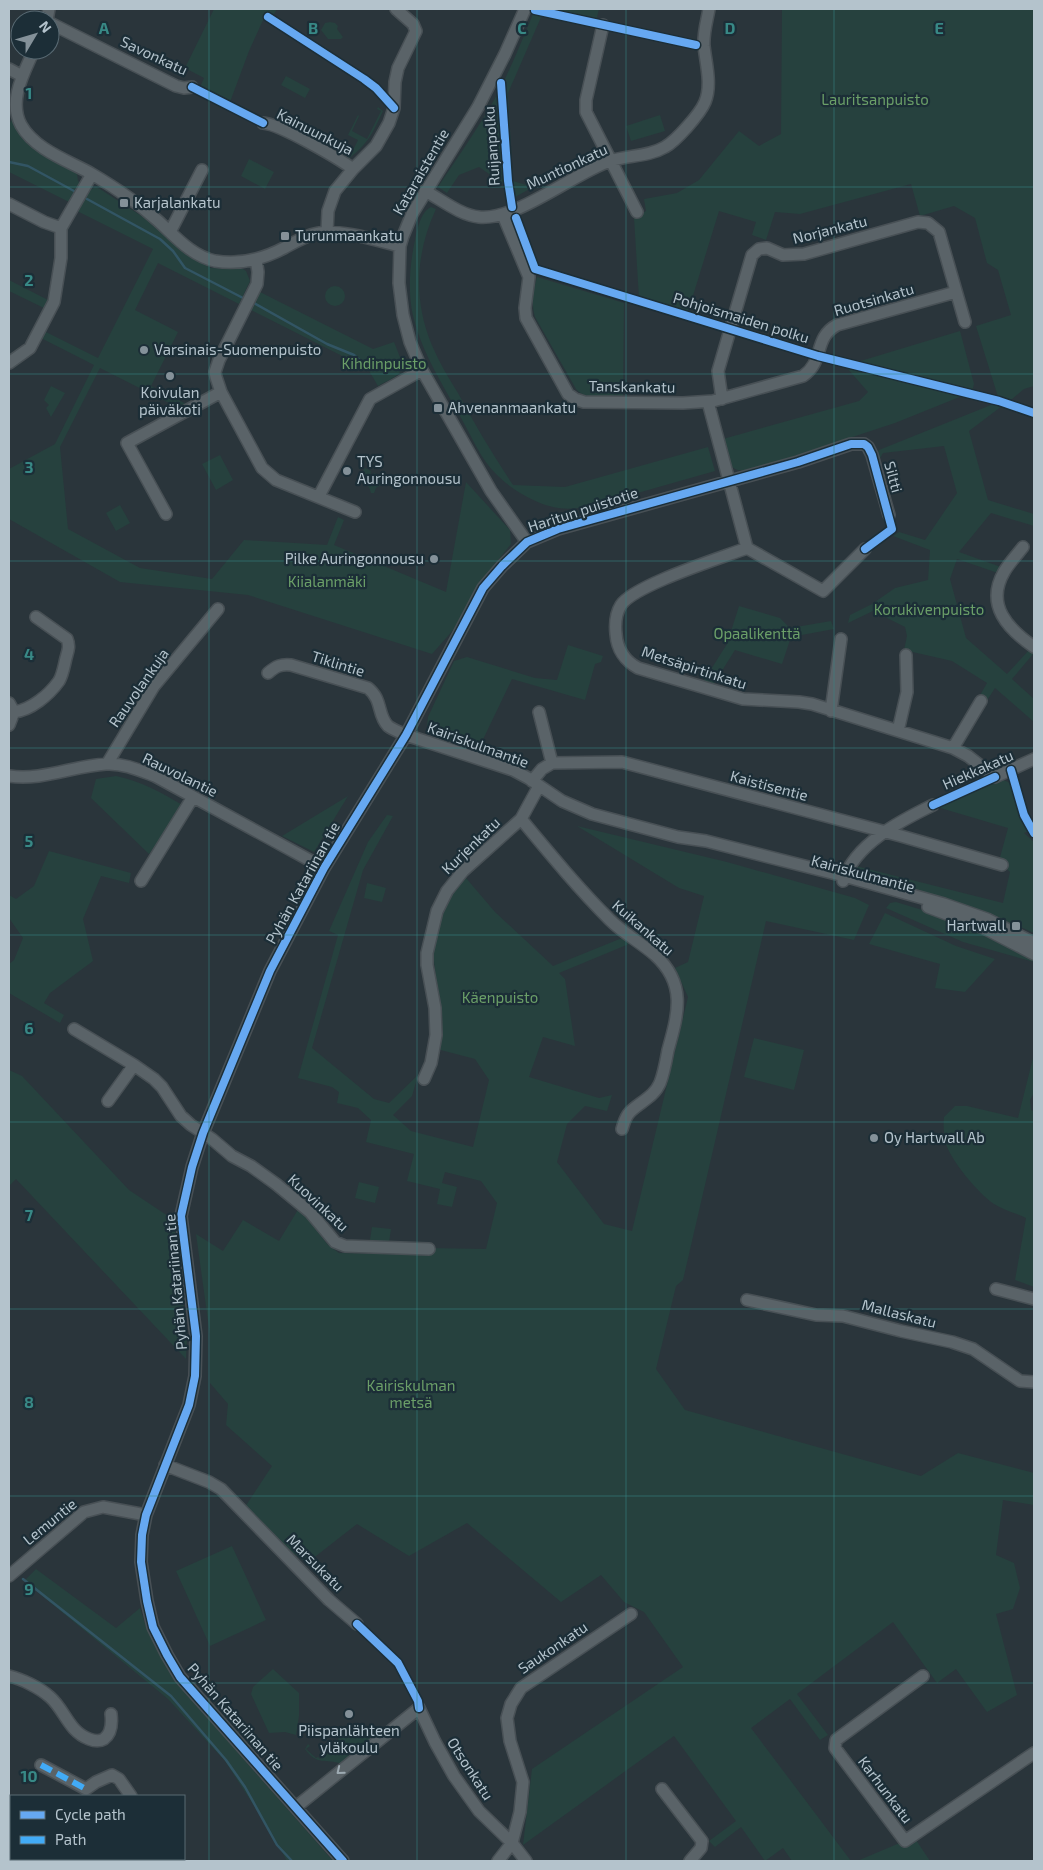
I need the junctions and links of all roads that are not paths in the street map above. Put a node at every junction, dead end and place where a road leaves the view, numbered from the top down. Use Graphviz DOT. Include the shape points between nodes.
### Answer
graph roads {
  1 [pos="396,9"];
  2 [pos="525,9"];
  3 [pos="710,9"];
  4 [pos="602,25"];
  5 [pos="60,29"];
  6 [pos="29,60"];
  7 [pos="9,69"];
  8 [pos="22,76"];
  9 [pos="192,87"];
  10 [pos="263,123"];
  11 [pos="610,161"];
  12 [pos="353,169"];
  13 [pos="202,170"];
  14 [pos="92,174"];
  15 [pos="424,192"];
  16 [pos="9,204"];
  17 [pos="637,212"];
  18 [pos="503,215"];
  19 [pos="61,228"];
  20 [pos="170,232"];
  21 [pos="326,232"];
  22 [pos="400,246"];
  23 [pos="256,259"];
  24 [pos="956,292"];
  25 [pos="965,322"];
  26 [pos="9,363"];
  27 [pos="422,370"];
  28 [pos="221,392"];
  29 [pos="714,401"];
  30 [pos="868,447"];
  31 [pos="729,480"];
  32 [pos="319,496"];
  33 [pos="355,512"];
  34 [pos="166,514"];
  35 [pos="889,515"];
  36 [pos="527,542"];
  37 [pos="1023,547"];
  38 [pos="747,548"];
  39 [pos="865,549"];
  40 [pos="218,609"];
  41 [pos="36,617"];
  42 [pos="842,639"];
  43 [pos="1034,647"];
  44 [pos="906,655"];
  45 [pos="268,673"];
  46 [pos="981,701"];
  47 [pos="11,707"];
  48 [pos="831,711"];
  49 [pos="539,712"];
  50 [pos="9,725"];
  51 [pos="898,731"];
  52 [pos="406,735"];
  53 [pos="953,748"];
  54 [pos="1034,759"];
  55 [pos="552,763"];
  56 [pos="107,764"];
  57 [pos="9,776"];
  58 [pos="995,777"];
  59 [pos="536,784"];
  60 [pos="193,797"];
  61 [pos="933,806"];
  62 [pos="522,819"];
  63 [pos="883,832"];
  64 [pos="1002,866"];
  65 [pos="324,868"];
  66 [pos="843,879"];
  67 [pos="141,881"];
  68 [pos="1034,943"];
  69 [pos="1034,954"];
  70 [pos="74,1029"];
  71 [pos="134,1065"];
  72 [pos="424,1079"];
  73 [pos="108,1102"];
  74 [pos="622,1129"];
  75 [pos="203,1133"];
  76 [pos="429,1249"];
  77 [pos="996,1289"];
  78 [pos="1034,1299"];
  79 [pos="748,1300"];
  80 [pos="1034,1382"];
  81 [pos="165,1465"];
  82 [pos="146,1515"];
  83 [pos="9,1576"];
  84 [pos="631,1614"];
  85 [pos="357,1624"];
  86 [pos="9,1676"];
  87 [pos="923,1676"];
  88 [pos="111,1714"];
  89 [pos="1034,1753"];
  90 [pos="42,1765"];
  91 [pos="662,1789"];
  92 [pos="130,1795"];
  93 [pos="296,1808"];
  94 [pos="512,1843"];
  95 [pos="343,1861"];
  96 [pos="498,1861"];
  97 [pos="526,1861"];
  98 [pos="690,1861"];
  1 -- 12 [label="street" via="413,24 415,34 398,68 394,108 385,130 369,154"];
  2 -- 15 [label="street, Kataraistentie" via="478,106"];
  3 -- 11 [label="street, Muntionkatu" via="704,30 708,80 705,103 666,147 654,153"];
  4 -- 11 [label="street" via="585,107"];
  5 -- 9 [label="street, Savonkatu" via="176,86"];
  6 -- 8 [label="street"];
  7 -- 8 [label="street"];
  8 -- 14 [label="street" via="16,106 24,130 39,145"];
  10 -- 12 [label="street, Kainuunkuja" via="270,123 339,158"];
  11 -- 17 [label="street"];
  11 -- 18 [label="street, Muntionkatu"];
  12 -- 21 [label="street" via="331,200"];
  13 -- 20 [label="street"];
  14 -- 19 [label="street"];
  14 -- 20 [label="street" via="144,209"];
  15 -- 18 [label="street, Muntionkatu" via="466,213 480,217"];
  15 -- 22 [label="street, Kataraistentie"];
  16 -- 19 [label="street"];
  18 -- 29 [label="street, Tanskankatu" via="529,277 526,318 568,394 584,402"];
  19 -- 26 [label="street" via="61,258 54,302 30,348"];
  20 -- 23 [label="street" via="208,259 231,262"];
  21 -- 22 [label="street"];
  21 -- 23 [label="street" via="306,237"];
  22 -- 27 [label="street, Kataraistentie" via="399,283 403,315"];
  23 -- 28 [label="street" via="257,284 217,366 216,377"];
  24 -- 25 [label="street, Norjankatu"];
  24 -- 29 [label="street, Ruotsinkatu" via="837,325 828,330 822,340 811,371"];
  24 -- 29 [label="street, Norjankatu" via="939,232 928,223 918,222 804,254 783,255 767,248 759,249 752,255 718,371"];
  27 -- 32 [label="street" via="370,399"];
  27 -- 36 [label="street, Kataraistentie" via="491,491"];
  28 -- 32 [label="street" via="268,475"];
  28 -- 34 [label="street" via="127,443"];
  29 -- 31 [label="street, Norjankatu"];
  30 -- 31 [label="street, Haritun puistotie" via="851,444"];
  30 -- 35 [label="street, Siltti"];
  31 -- 36 [label="street, Haritun puistotie" via="580,522"];
  31 -- 38 [label="street, Norjankatu"];
  32 -- 33 [label="street"];
  36 -- 52 [label="street, Haritun puistotie" via="483,588"];
  37 -- 43 [label="street" via="1001,579 997,599 1007,624"];
  38 -- 39 [label="street" via="823,591"];
  38 -- 48 [label="street, Metsäpirtinkatu" via="629,596 621,605 616,621 616,639 621,652 638,668 743,699 799,702"];
  40 -- 56 [label="street, Rauvolankuja" via="154,686"];
  41 -- 47 [label="street" via="67,639 64,667 60,679 28,708"];
  42 -- 48 [label="street"];
  44 -- 51 [label="street" via="907,692"];
  45 -- 52 [label="street, Tiklintie" via="283,664 291,665 368,688 378,700 384,721"];
  46 -- 53 [label="street"];
  47 -- 50 [label="street"];
  48 -- 51 [label="street, Metsäpirtinkatu"];
  49 -- 55 [label="street"];
  51 -- 53 [label="street, Metsäpirtinkatu"];
  52 -- 59 [label="street, Kairiskulmantie" via="513,770"];
  52 -- 65 [label="street, Pyhän Katariinan tie"];
  53 -- 58 [label="street, Metsäpirtinkatu"];
  54 -- 58 [label="street, Hiekkakatu"];
  55 -- 59 [label="street" via="542,769"];
  55 -- 63 [label="street, Kaistisentie" via="622,762"];
  56 -- 57 [label="street, Rauvolantie" via="40,776"];
  56 -- 60 [label="street, Rauvolantie" via="138,769"];
  59 -- 62 [label="street, Kurjenkatu"];
  59 -- 66 [label="street, Kairiskulmantie" via="562,801 592,814 678,837 733,856"];
  60 -- 65 [label="street, Rauvolantie"];
  60 -- 67 [label="street"];
  61 -- 63 [label="street, Hiekkakatu"];
  62 -- 72 [label="street, Kurjenkatu" via="463,871 447,891 437,911 427,953 436,1035"];
  62 -- 74 [label="street, Kuikankatu" via="577,887 612,922 655,955 674,982 678,996 676,1019 660,1084 630,1112"];
  63 -- 64 [label="street, Kaistisentie"];
  63 -- 66 [label="street, Hiekkakatu" via="856,858"];
  65 -- 75 [label="street, Pyhän Katariinan tie" via="270,971"];
  66 -- 68 [label="street, Kairiskulmantie" via="944,904"];
  66 -- 69 [label="street, Kairiskulmantie" via="942,911"];
  70 -- 71 [label="street, Kuovinkatu"];
  71 -- 73 [label="street"];
  71 -- 75 [label="street, Kuovinkatu" via="162,1087 181,1116"];
  75 -- 76 [label="street, Kuovinkatu" via="310,1212 335,1242 346,1246"];
  75 -- 81 [label="street, Pyhän Katariinan tie" via="181,1216 196,1336 195,1376 188,1405"];
  77 -- 78 [label="street"];
  79 -- 80 [label="street, Mallaskatu" via="816,1315 843,1316 957,1344 980,1353 1020,1381"];
  81 -- 82 [label="street, Pyhän Katariinan tie"];
  81 -- 85 [label="street, Marsukatu" via="221,1489 329,1600"];
  82 -- 83 [label="street, Lemuntie" via="103,1507 84,1512"];
  82 -- 93 [label="street, Pyhän Katariinan tie" via="142,1535 142,1575 153,1627 166,1655 207,1709"];
  84 -- 94 [label="street, Saukonkatu" via="521,1688 511,1704 507,1718 510,1741 523,1782"];
  86 -- 88 [label="street" via="48,1696 71,1727 91,1740 98,1741 108,1734"];
  87 -- 89 [label="street, Karhunkatu" via="836,1740 835,1748 905,1841"];
  90 -- 92 [label="street" via="86,1789 112,1775 119,1778"];
  91 -- 98 [label="street" via="702,1842"];
  94 -- 93 [label="street, Otsonkatu, one-way" via="479,1811 464,1790 434,1742 420,1708"];
  93 -- 95 [label="street, Pyhän Katariinan tie"];
  94 -- 96 [label="street, Saukonkatu"];
  94 -- 97 [label="street, Otsonkatu"];
}
